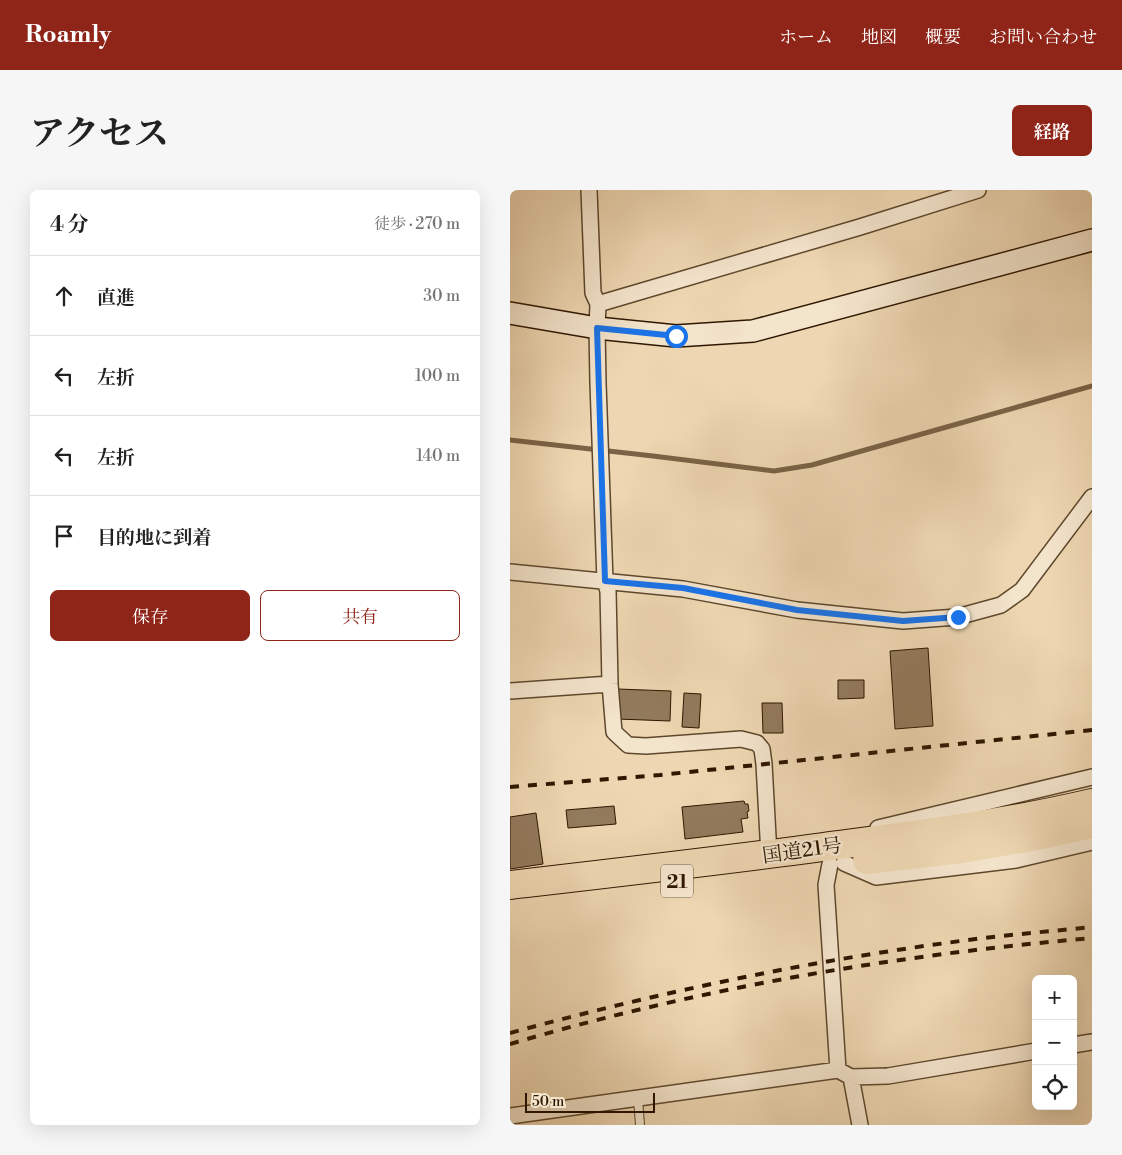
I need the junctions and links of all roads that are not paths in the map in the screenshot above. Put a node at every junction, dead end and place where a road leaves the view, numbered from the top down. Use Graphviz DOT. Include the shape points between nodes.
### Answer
graph roads {
  1 [pos="589,190"];
  2 [pos="978,190"];
  3 [pos="1092,240"];
  4 [pos="598,304"];
  5 [pos="510,313"];
  6 [pos="597,328"];
  7 [pos="1092,498"];
  8 [pos="510,572"];
  9 [pos="605,581"];
  10 [pos="610,684"];
  11 [pos="510,691"];
  12 [pos="1092,777"];
  13 [pos="1092,802"];
  14 [pos="1092,824"];
  15 [pos="1092,842"];
  16 [pos="873,850"];
  17 [pos="769,855"];
  18 [pos="832,858"];
  19 [pos="510,885"];
  20 [pos="510,902"];
  21 [pos="1092,1042"];
  22 [pos="1077,1044"];
  23 [pos="1032,1053"];
  24 [pos="845,1073"];
  25 [pos="638,1099"];
  26 [pos="510,1116"];
  27 [pos="640,1125"];
  28 [pos="860,1125"];
  1 -- 4 [label="street" via="593,293"];
  2 -- 4 [label="street"];
  3 -- 6 [label="street" via="753,331 676,336"];
  4 -- 6 [label="street"];
  5 -- 6 [label="street"];
  6 -- 9 [label="street"];
  7 -- 9 [label="street" via="1022,590 1001,605 958,617 903,621 806,611 683,588"];
  8 -- 9 [label="street"];
  9 -- 10 [label="street" via="608,591"];
  10 -- 11 [label="street"];
  10 -- 17 [label="street" via="614,732 628,746 741,738 757,742 762,749 764,764"];
  12 -- 18 [label="street" via="859,832"];
  13 -- 16 [label="highway, 国道21号 / 21"];
  14 -- 16 [label="highway, 国道21号 / 21" via="962,850"];
  15 -- 18 [label="street" via="1016,860 876,877"];
  16 -- 18 [label="highway, 国道21号 / 21"];
  17 -- 18 [label="highway, 国道21号 / 21"];
  17 -- 19 [label="highway, 国道21号 / 21"];
  18 -- 20 [label="highway, 国道21号 / 21"];
  18 -- 24 [label="street" via="826,885"];
  21 -- 22 [label="street"];
  23 -- 24 [label="street" via="888,1076"];
  24 -- 25 [label="street"];
  24 -- 28 [label="street"];
  25 -- 26 [label="street"];
  25 -- 27 [label="lane"];
}
